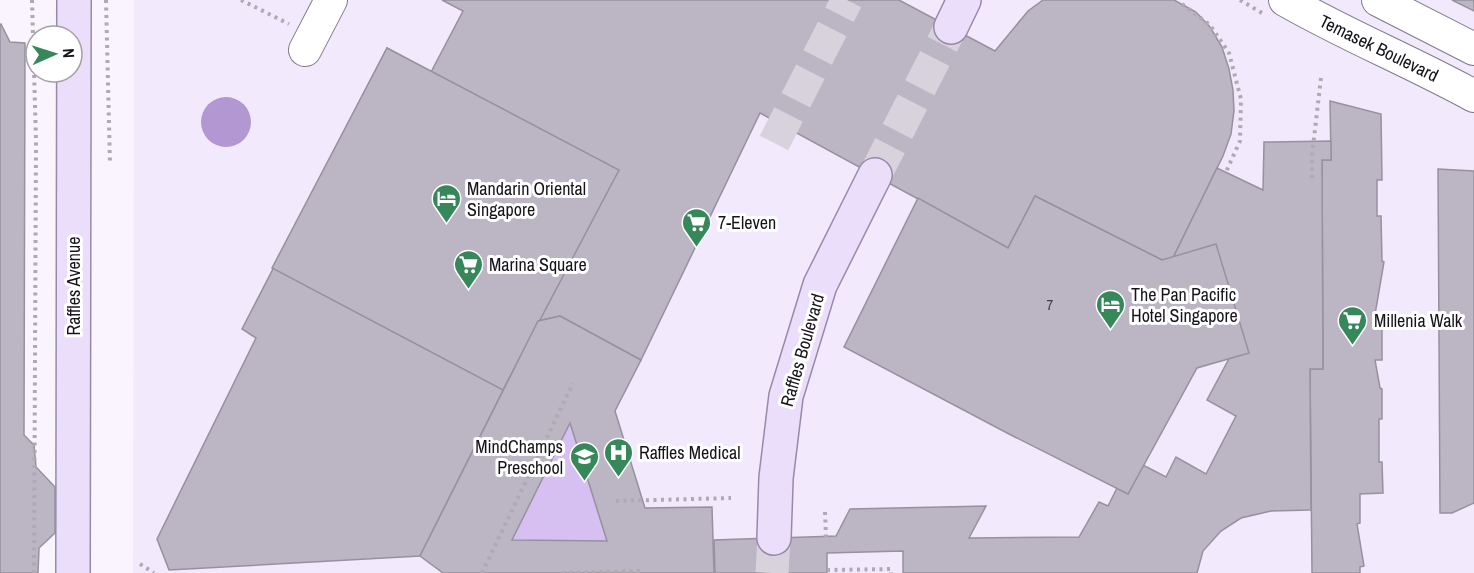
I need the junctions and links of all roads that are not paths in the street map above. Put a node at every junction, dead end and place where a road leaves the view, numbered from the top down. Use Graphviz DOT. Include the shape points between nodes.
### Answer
graph roads {
  1 [pos="74,0"];
  2 [pos="331,0"];
  3 [pos="1378,0"];
  4 [pos="1276,8"];
  5 [pos="298,38"];
  6 [pos="1474,49"];
  7 [pos="1474,96"];
  8 [pos="876,175"];
  9 [pos="774,538"];
  10 [pos="73,573"];
  1 -- 10 [label="main road, Raffles Avenue"];
  2 -- 5 [label="street"];
  3 -- 6 [label="street"];
  4 -- 7 [label="street, Temasek Boulevard" via="1349,34"];
  8 -- 9 [label="main road, Raffles Boulevard" via="820,285 786,396 776,478"];
}
